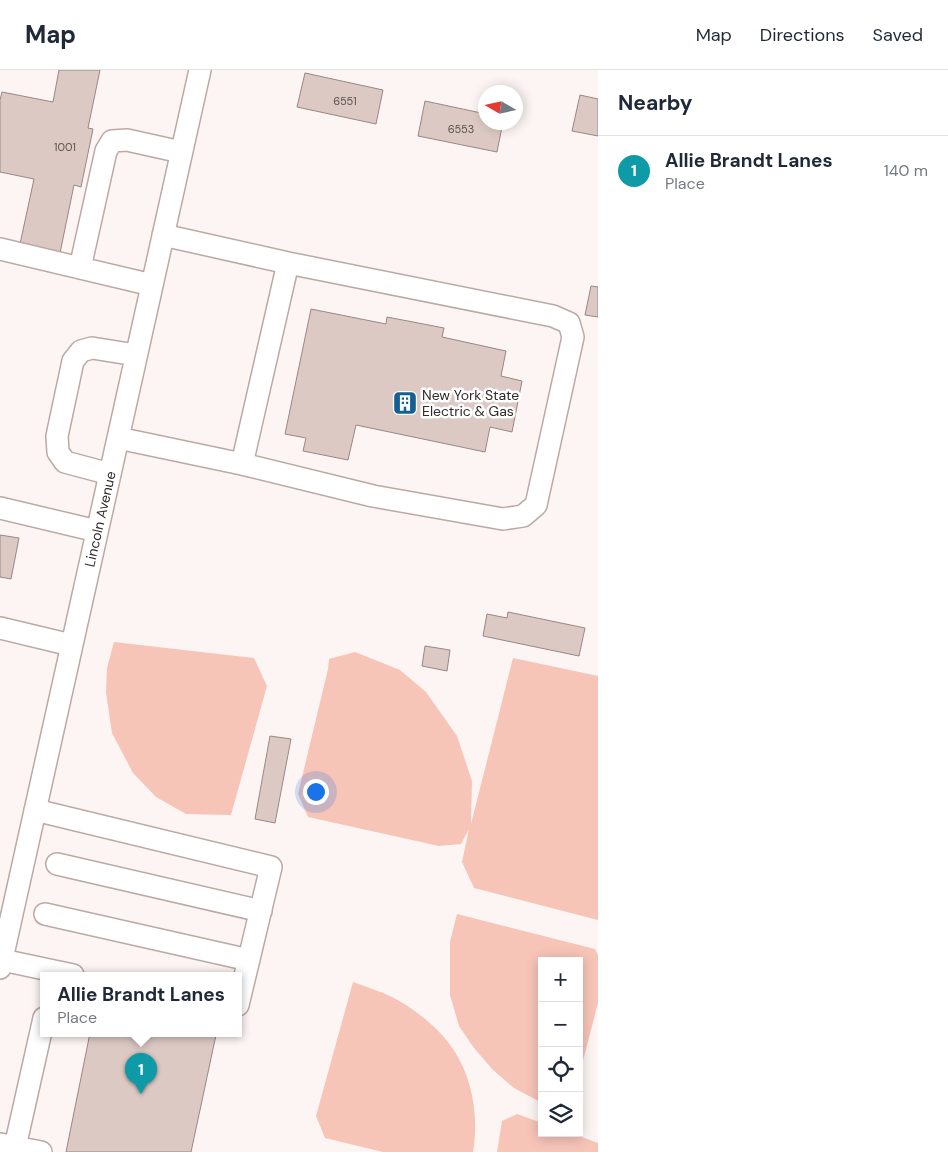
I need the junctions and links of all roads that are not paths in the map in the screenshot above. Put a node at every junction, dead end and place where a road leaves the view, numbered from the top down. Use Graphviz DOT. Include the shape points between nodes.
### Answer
graph roads {
  1 [pos="200,70"];
  2 [pos="181,152"];
  3 [pos="163,235"];
  4 [pos="0,249"];
  5 [pos="288,263"];
  6 [pos="80,268"];
  7 [pos="152,285"];
  8 [pos="136,355"];
  9 [pos="118,438"];
  10 [pos="242,464"];
  11 [pos="110,474"];
  12 [pos="0,508"];
  13 [pos="97,530"];
  14 [pos="0,628"];
  15 [pos="71,645"];
  16 [pos="34,810"];
  17 [pos="57,864"];
  18 [pos="9,886"];
  19 [pos="261,911"];
  20 [pos="45,914"];
  21 [pos="249,960"];
  22 [pos="1,964"];
  23 [pos="48,972"];
  24 [pos="242,989"];
  25 [pos="40,1032"];
  26 [pos="7,1146"];
  27 [pos="41,1152"];
  1 -- 2 [label="street, Lincoln Avenue"];
  2 -- 3 [label="street, Lincoln Avenue"];
  2 -- 6 [label="street" via="127,140 112,141 106,151"];
  3 -- 5 [label="street"];
  3 -- 7 [label="street, Lincoln Avenue"];
  4 -- 6 [label="street"];
  5 -- 10 [label="street"];
  5 -- 10 [label="street" via="553,316 569,323 573,337 536,505 522,516 503,520 373,496"];
  6 -- 7 [label="street"];
  7 -- 8 [label="street, Lincoln Avenue"];
  8 -- 9 [label="street, Lincoln Avenue"];
  8 -- 11 [label="street" via="92,348 81,351 73,361 57,436 58,452 65,462"];
  9 -- 10 [label="street"];
  9 -- 11 [label="street, Lincoln Avenue"];
  11 -- 13 [label="street, Lincoln Avenue"];
  12 -- 13 [label="street"];
  13 -- 15 [label="street, Lincoln Avenue"];
  14 -- 15 [label="street"];
  15 -- 16 [label="street, Lincoln Avenue"];
  16 -- 18 [label="street, Lincoln Avenue"];
  16 -- 19 [label="street" via="271,867"];
  17 -- 19 [label="street"];
  18 -- 22 [label="street, Lincoln Avenue"];
  19 -- 21 [label="street"];
  20 -- 21 [label="street"];
  21 -- 24 [label="street"];
  22 -- 23 [label="street"];
  25 -- 26 [label="street"];
  26 -- 27 [label="street"];
}
